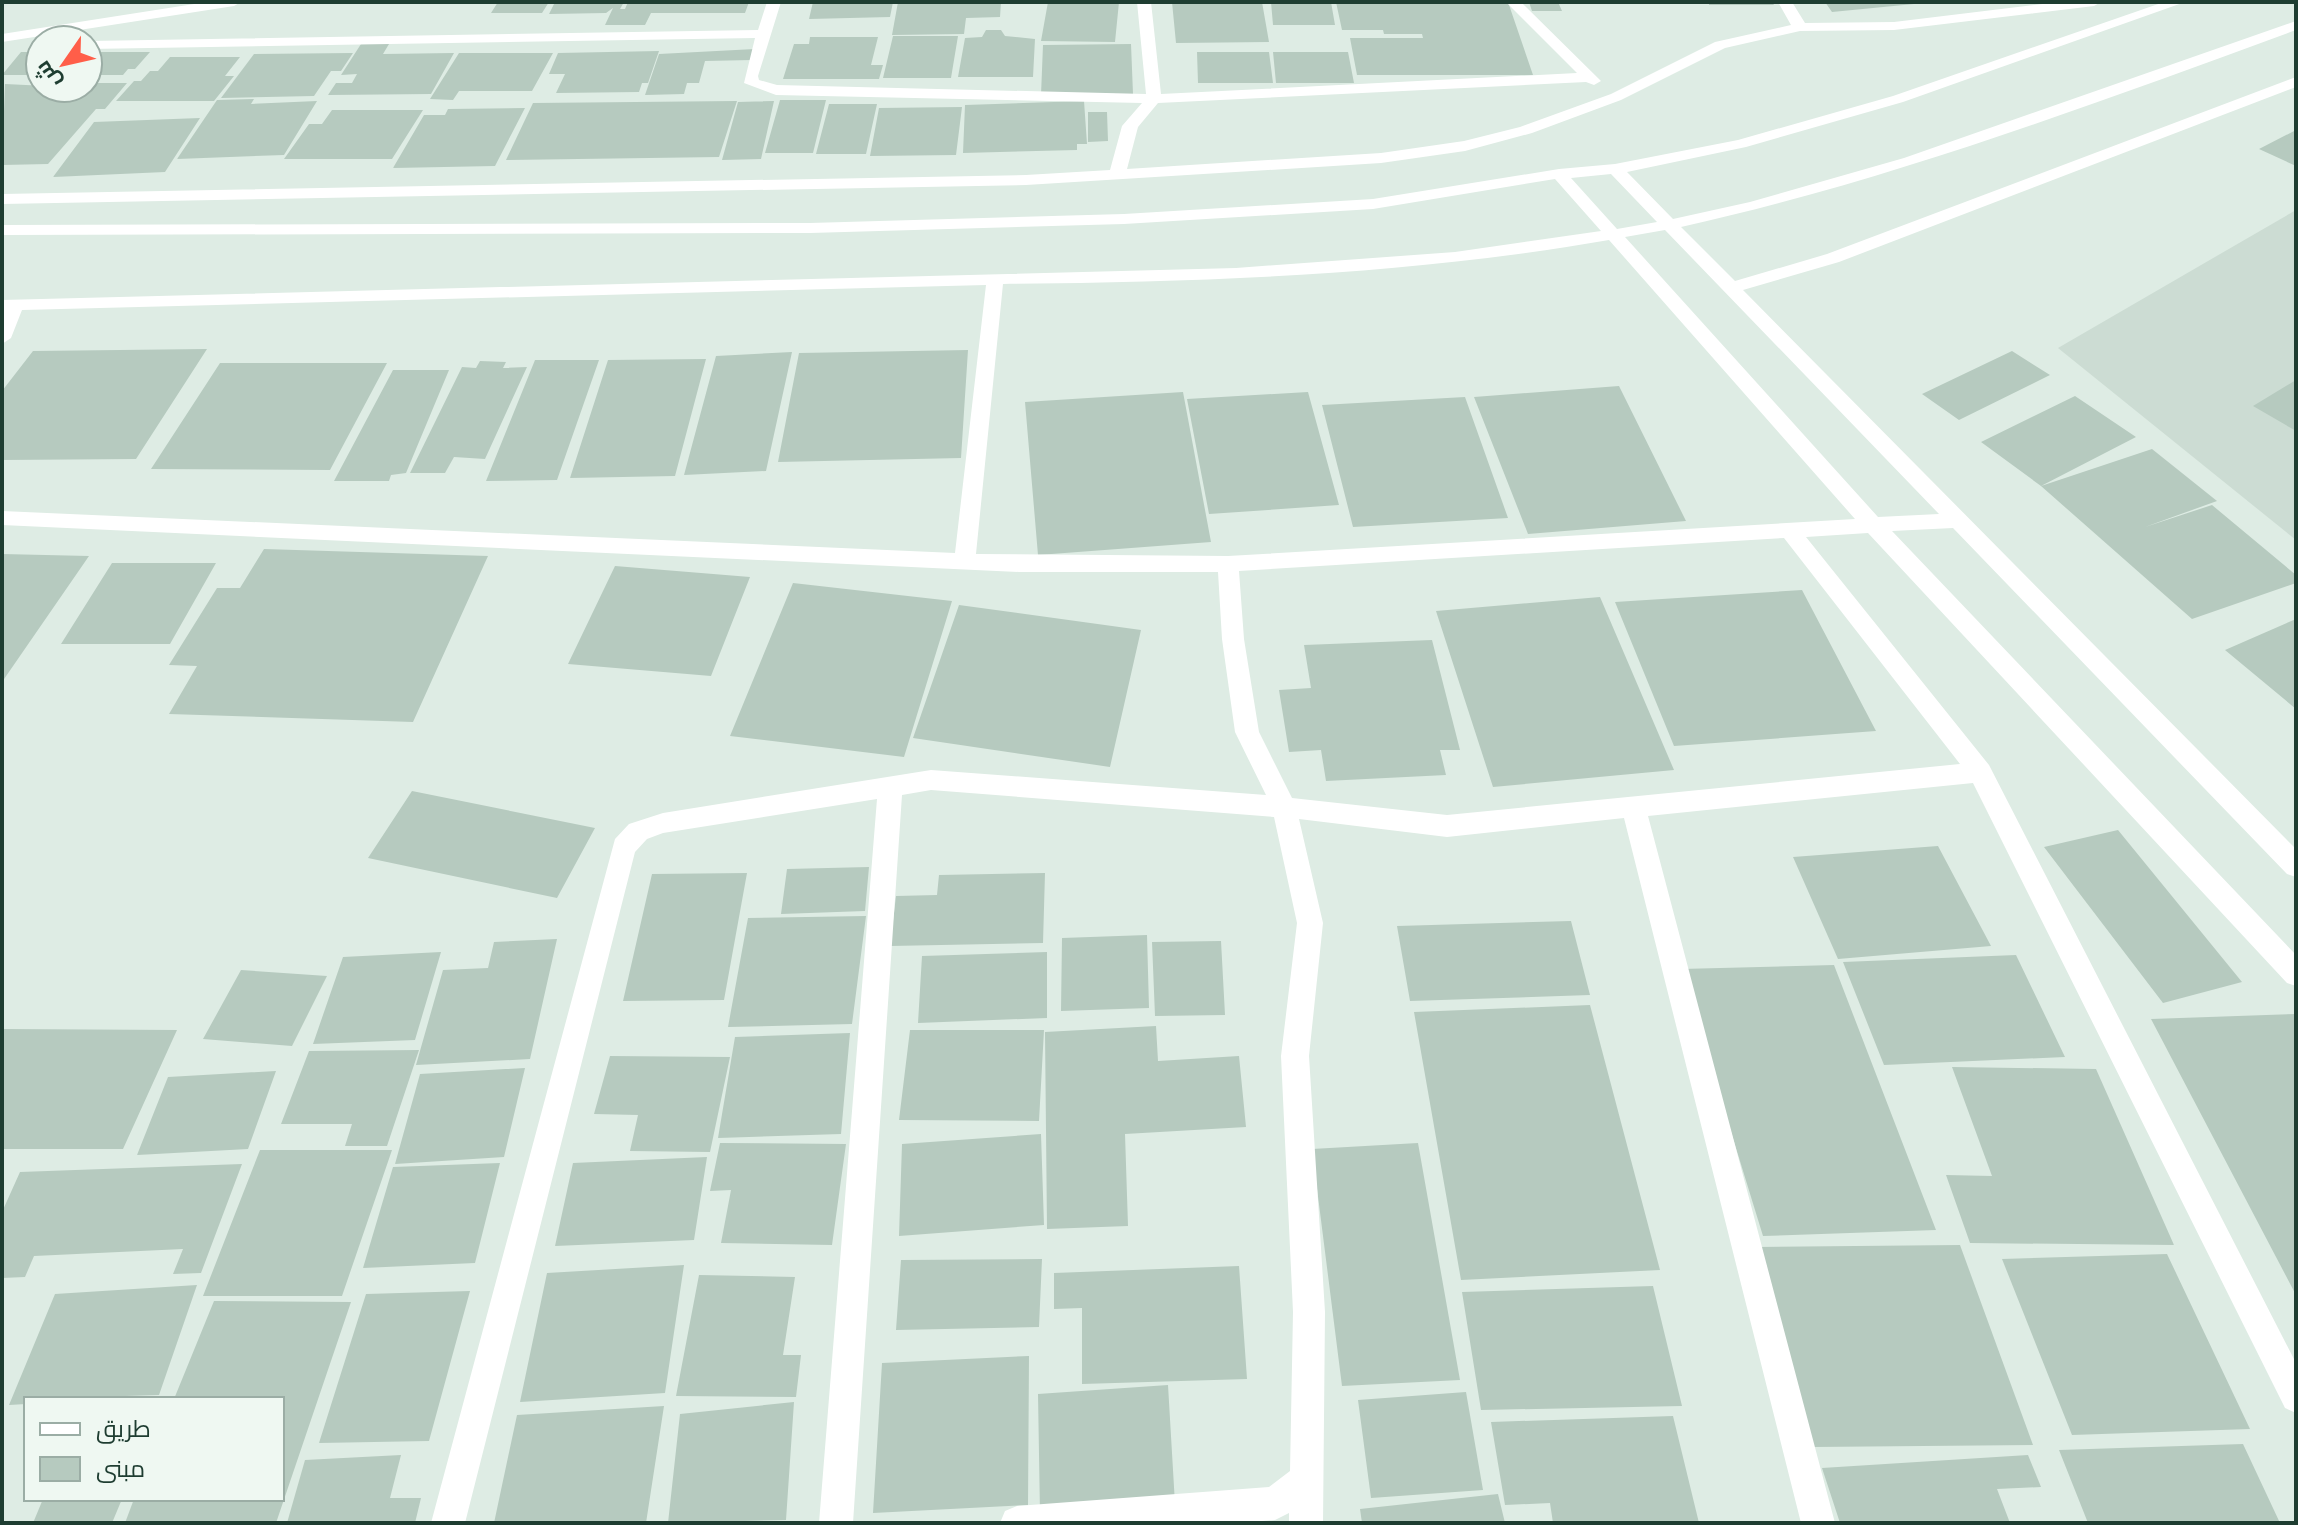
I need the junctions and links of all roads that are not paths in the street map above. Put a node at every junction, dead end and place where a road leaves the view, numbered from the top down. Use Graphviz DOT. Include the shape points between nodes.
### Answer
graph roads {
  1 [pos="234,2"];
  2 [pos="774,2"];
  3 [pos="1144,2"];
  4 [pos="1513,2"];
  5 [pos="1785,2"];
  6 [pos="2094,2"];
  7 [pos="2178,2"];
  8 [pos="2296,25"];
  9 [pos="1800,27"];
  10 [pos="765,34"];
  11 [pos="4,38"];
  12 [pos="24,41"];
  13 [pos="104,45"];
  14 [pos="1588,77"];
  15 [pos="2296,82"];
  16 [pos="1616,97"];
  17 [pos="1154,99"];
  18 [pos="1615,169"];
  19 [pos="1559,174"];
  20 [pos="1117,175"];
  21 [pos="324,195"];
  22 [pos="2,199"];
  23 [pos="1670,225"];
  24 [pos="306,227"];
  25 [pos="2,230"];
  26 [pos="1614,233"];
  27 [pos="995,280"];
  28 [pos="1729,288"];
  29 [pos="9,304"];
  30 [pos="3,336"];
  31 [pos="2,518"];
  32 [pos="1959,520"];
  33 [pos="1873,525"];
  34 [pos="1788,528"];
  35 [pos="965,558"];
  36 [pos="1228,564"];
  37 [pos="1980,772"];
  38 [pos="890,787"];
  39 [pos="1284,807"];
  40 [pos="1634,808"];
  41 [pos="2296,866"];
  42 [pos="2296,974"];
  43 [pos="2296,1397"];
  44 [pos="1304,1481"];
  45 [pos="448,1523"];
  46 [pos="836,1523"];
  47 [pos="1017,1523"];
  48 [pos="1306,1523"];
  49 [pos="1818,1523"];
  1 -- 11 [label="street"];
  2 -- 10 [label="street"];
  3 -- 17 [label="street"];
  4 -- 14 [label="street"];
  5 -- 9 [label="street"];
  6 -- 9 [label="street" via="1894,26"];
  7 -- 18 [label="street" via="1827,121"];
  8 -- 23 [label="street" via="1953,149 1820,189"];
  9 -- 16 [label="street" via="1720,45"];
  10 -- 13 [label="street"];
  10 -- 17 [label="street" via="751,76 759,87"];
  11 -- 12 [label="street"];
  14 -- 16 [label="street"];
  14 -- 17 [label="street"];
  15 -- 28 [label="street" via="1833,258"];
  16 -- 20 [label="street" via="1465,146 1381,158"];
  17 -- 20 [label="street" via="1130,126"];
  18 -- 19 [label="street"];
  18 -- 23 [label="street"];
  19 -- 24 [label="street" via="1373,204 1124,219 810,228"];
  19 -- 26 [label="street"];
  20 -- 21 [label="street"];
  21 -- 22 [label="street"];
  21 -- 24 [label="street"];
  23 -- 26 [label="street"];
  23 -- 28 [label="street"];
  24 -- 25 [label="street"];
  26 -- 27 [label="street" via="1387,263 1124,279"];
  26 -- 33 [label="street"];
  27 -- 29 [label="street"];
  27 -- 35 [label="street"];
  28 -- 32 [label="street"];
  29 -- 30 [label="street"];
  31 -- 35 [label="street"];
  32 -- 33 [label="street"];
  32 -- 41 [label="street"];
  33 -- 34 [label="street"];
  33 -- 42 [label="street"];
  34 -- 36 [label="street"];
  34 -- 37 [label="street"];
  35 -- 36 [label="street" via="1019,564"];
  36 -- 39 [label="street" via="1247,732"];
  37 -- 40 [label="street"];
  37 -- 43 [label="street"];
  38 -- 39 [label="street" via="931,780"];
  38 -- 45 [label="street" via="663,823 638,831 624,847"];
  38 -- 46 [label="street"];
  39 -- 40 [label="street" via="1447,826"];
  39 -- 44 [label="street" via="1310,923 1295,1056 1309,1312"];
  40 -- 49 [label="street"];
  44 -- 47 [label="street" via="1275,1503"];
  44 -- 48 [label="street"];
}
